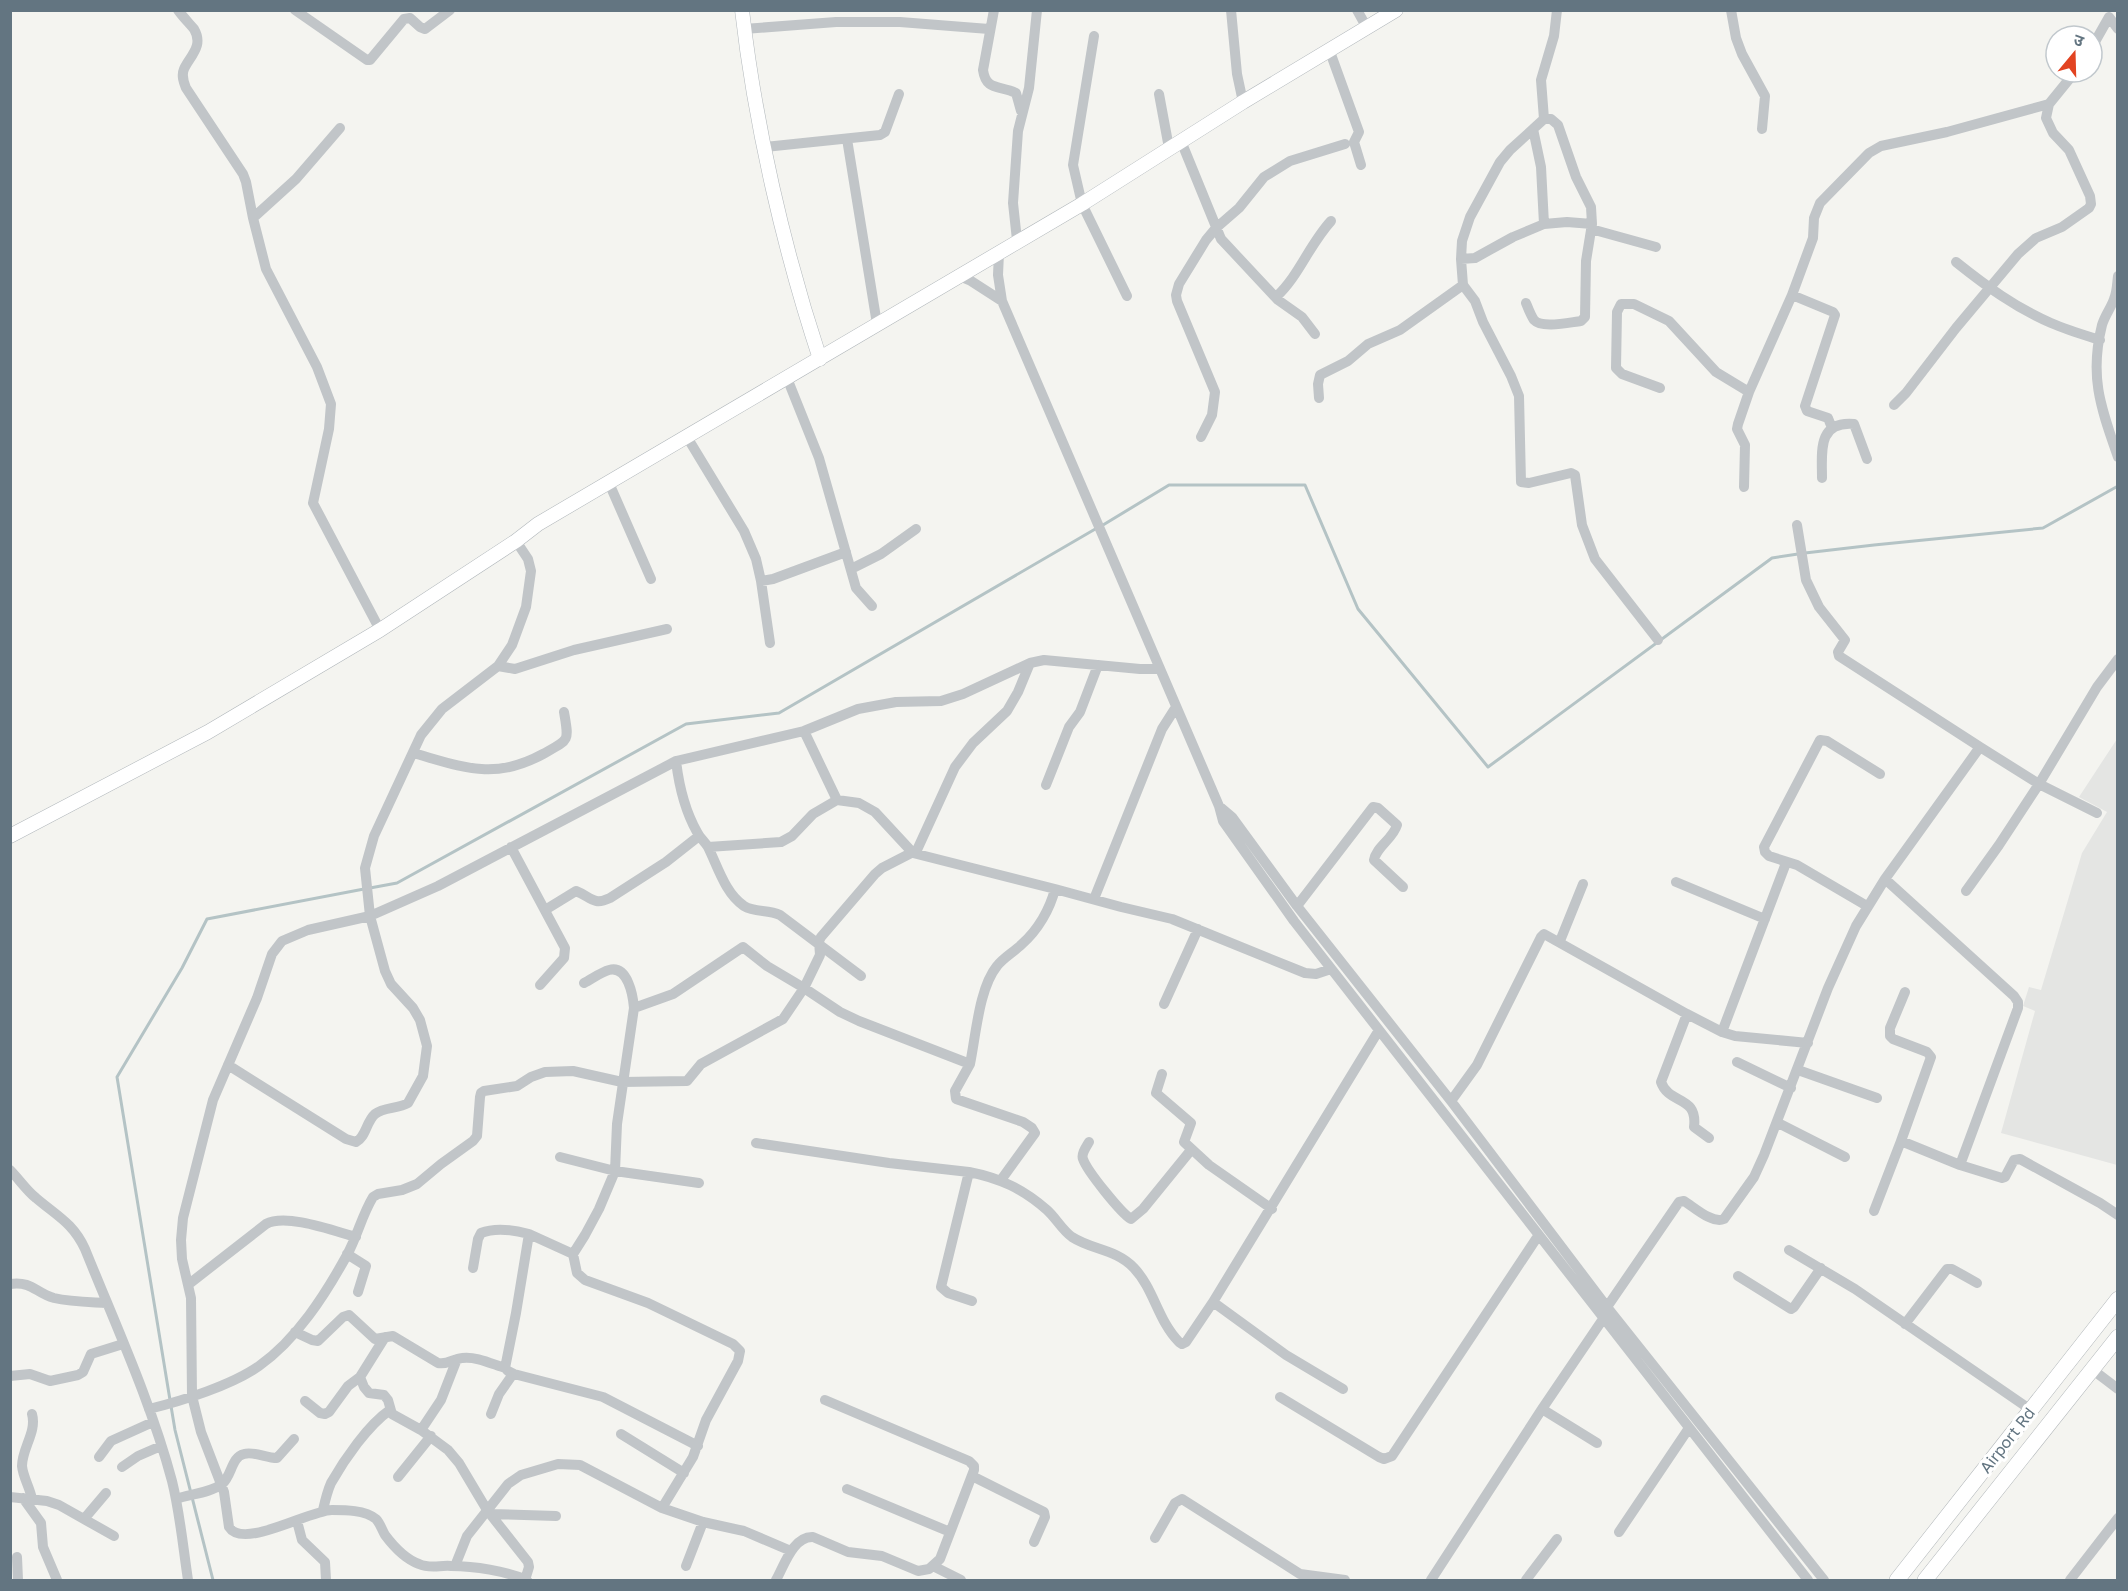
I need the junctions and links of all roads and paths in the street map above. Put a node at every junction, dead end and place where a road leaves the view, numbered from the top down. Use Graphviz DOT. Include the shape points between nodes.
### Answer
graph roads {
  1 [pos="178,10"];
  2 [pos="295,10"];
  3 [pos="450,10"];
  4 [pos="742,10"];
  5 [pos="994,10"];
  6 [pos="1036,10"];
  7 [pos="1231,10"];
  8 [pos="1357,10"];
  9 [pos="1396,10"];
  10 [pos="1557,10"];
  11 [pos="1731,10"];
  12 [pos="410,14"];
  13 [pos="2110,14"];
  14 [pos="1367,28"];
  15 [pos="744,29"];
  16 [pos="989,29"];
  17 [pos="2118,29"];
  18 [pos="1094,36"];
  19 [pos="1329,49"];
  20 [pos="2065,84"];
  21 [pos="899,94"];
  22 [pos="1159,94"];
  23 [pos="1243,102"];
  24 [pos="2049,104"];
  25 [pos="1021,112"];
  26 [pos="1544,119"];
  27 [pos="340,128"];
  28 [pos="1533,129"];
  29 [pos="1762,129"];
  30 [pos="847,139"];
  31 [pos="1345,144"];
  32 [pos="1175,145"];
  33 [pos="765,147"];
  34 [pos="1361,165"];
  35 [pos="1082,204"];
  36 [pos="253,218"];
  37 [pos="1331,222"];
  38 [pos="1544,224"];
  39 [pos="1591,226"];
  40 [pos="1216,228"];
  41 [pos="1017,240"];
  42 [pos="1656,247"];
  43 [pos="999,253"];
  44 [pos="1461,259"];
  45 [pos="1956,262"];
  46 [pos="959,276"];
  47 [pos="2118,276"];
  48 [pos="1463,285"];
  49 [pos="1989,288"];
  50 [pos="1792,295"];
  51 [pos="1127,296"];
  52 [pos="1276,297"];
  53 [pos="1002,301"];
  54 [pos="1526,303"];
  55 [pos="878,324"];
  56 [pos="1315,334"];
  57 [pos="2100,340"];
  58 [pos="820,359"];
  59 [pos="788,378"];
  60 [pos="1660,388"];
  61 [pos="1749,392"];
  62 [pos="1319,398"];
  63 [pos="1894,405"];
  64 [pos="1832,428"];
  65 [pos="687,437"];
  66 [pos="1201,437"];
  67 [pos="2118,457"];
  68 [pos="1867,459"];
  69 [pos="1822,478"];
  70 [pos="609,483"];
  71 [pos="1744,487"];
  72 [pos="1797,525"];
  73 [pos="916,529"];
  74 [pos="516,541"];
  75 [pos="846,552"];
  76 [pos="851,569"];
  77 [pos="651,579"];
  78 [pos="761,581"];
  79 [pos="872,606"];
  80 [pos="666,629"];
  81 [pos="380,630"];
  82 [pos="1658,640"];
  83 [pos="770,643"];
  84 [pos="2118,659"];
  85 [pos="1029,663"];
  86 [pos="1098,665"];
  87 [pos="498,666"];
  88 [pos="1160,669"];
  89 [pos="1176,707"];
  90 [pos="564,712"];
  91 [pos="804,731"];
  92 [pos="1980,747"];
  93 [pos="413,753"];
  94 [pos="676,761"];
  95 [pos="1880,774"];
  96 [pos="2039,784"];
  97 [pos="1046,785"];
  98 [pos="837,800"];
  99 [pos="1219,806"];
  100 [pos="2097,813"];
  101 [pos="10,836"];
  102 [pos="699,836"];
  103 [pos="511,847"];
  104 [pos="708,847"];
  105 [pos="913,854"];
  106 [pos="1786,862"];
  107 [pos="1885,879"];
  108 [pos="1676,882"];
  109 [pos="1583,884"];
  110 [pos="1403,887"];
  111 [pos="1055,889"];
  112 [pos="1966,891"];
  113 [pos="1094,898"];
  114 [pos="1297,906"];
  115 [pos="1867,906"];
  116 [pos="545,910"];
  117 [pos="370,912"];
  118 [pos="1765,919"];
  119 [pos="1197,929"];
  120 [pos="1560,941"];
  121 [pos="819,943"];
  122 [pos="1331,969"];
  123 [pos="861,976"];
  124 [pos="584,983"];
  125 [pos="540,986"];
  126 [pos="804,988"];
  127 [pos="1905,992"];
  128 [pos="1164,1004"];
  129 [pos="634,1008"];
  130 [pos="1687,1014"];
  131 [pos="1379,1030"];
  132 [pos="1722,1032"];
  133 [pos="1808,1043"];
  134 [pos="1737,1062"];
  135 [pos="970,1064"];
  136 [pos="228,1065"];
  137 [pos="1798,1070"];
  138 [pos="1162,1074"];
  139 [pos="622,1082"];
  140 [pos="1791,1088"];
  141 [pos="1877,1098"];
  142 [pos="1451,1101"];
  143 [pos="1778,1123"];
  144 [pos="1709,1138"];
  145 [pos="1901,1141"];
  146 [pos="1089,1142"];
  147 [pos="756,1143"];
  148 [pos="1191,1150"];
  149 [pos="560,1157"];
  150 [pos="1845,1157"];
  151 [pos="1960,1165"];
  152 [pos="10,1170"];
  153 [pos="615,1171"];
  154 [pos="969,1172"];
  155 [pos="1001,1180"];
  156 [pos="699,1183"];
  157 [pos="1272,1209"];
  158 [pos="1874,1211"];
  159 [pos="2118,1215"];
  160 [pos="529,1234"];
  161 [pos="1538,1236"];
  162 [pos="356,1237"];
  163 [pos="1789,1250"];
  164 [pos="347,1254"];
  165 [pos="573,1254"];
  166 [pos="473,1268"];
  167 [pos="1821,1268"];
  168 [pos="1738,1276"];
  169 [pos="1977,1283"];
  170 [pos="10,1284"];
  171 [pos="189,1284"];
  172 [pos="358,1292"];
  173 [pos="2118,1299"];
  174 [pos="972,1301"];
  175 [pos="1213,1302"];
  176 [pos="106,1303"];
  177 [pos="1607,1307"];
  178 [pos="1603,1319"];
  179 [pos="1905,1324"];
  180 [pos="295,1332"];
  181 [pos="385,1337"];
  182 [pos="2118,1337"];
  183 [pos="123,1344"];
  184 [pos="457,1359"];
  185 [pos="2093,1370"];
  186 [pos="509,1371"];
  187 [pos="10,1376"];
  188 [pos="360,1377"];
  189 [pos="1343,1389"];
  190 [pos="2118,1389"];
  191 [pos="188,1397"];
  192 [pos="1280,1397"];
  193 [pos="825,1400"];
  194 [pos="305,1401"];
  195 [pos="152,1408"];
  196 [pos="1542,1409"];
  197 [pos="390,1410"];
  198 [pos="2031,1410"];
  199 [pos="32,1414"];
  200 [pos="491,1414"];
  201 [pos="153,1422"];
  202 [pos="1689,1428"];
  203 [pos="426,1433"];
  204 [pos="621,1434"];
  205 [pos="294,1439"];
  206 [pos="1597,1443"];
  207 [pos="161,1446"];
  208 [pos="698,1446"];
  209 [pos="99,1457"];
  210 [pos="122,1467"];
  211 [pos="684,1473"];
  212 [pos="972,1476"];
  213 [pos="398,1477"];
  214 [pos="216,1487"];
  215 [pos="847,1490"];
  216 [pos="106,1493"];
  217 [pos="10,1497"];
  218 [pos="181,1497"];
  219 [pos="28,1499"];
  220 [pos="662,1508"];
  221 [pos="323,1510"];
  222 [pos="489,1512"];
  223 [pos="556,1516"];
  224 [pos="2118,1518"];
  225 [pos="84,1520"];
  226 [pos="297,1521"];
  227 [pos="703,1522"];
  228 [pos="950,1532"];
  229 [pos="1619,1532"];
  230 [pos="114,1536"];
  231 [pos="1155,1538"];
  232 [pos="1557,1539"];
  233 [pos="1034,1542"];
  234 [pos="791,1551"];
  235 [pos="17,1557"];
  236 [pos="455,1566"];
  237 [pos="686,1566"];
  238 [pos="933,1566"];
  239 [pos="526,1580"];
  240 [pos="18,1581"];
  241 [pos="57,1581"];
  242 [pos="188,1581"];
  243 [pos="326,1581"];
  244 [pos="776,1581"];
  245 [pos="961,1581"];
  246 [pos="1346,1581"];
  247 [pos="1431,1581"];
  248 [pos="1526,1581"];
  249 [pos="1808,1581"];
  250 [pos="1824,1581"];
  251 [pos="1897,1581"];
  252 [pos="1925,1581"];
  253 [pos="2070,1581"];
  1 -- 36 [label="street" via="197,36 195,54 184,70 186,88 243,174"];
  2 -- 12 [label="street" via="366,60"];
  3 -- 12 [label="street" via="425,29"];
  4 -- 15 [label="street"];
  5 -- 16 [label="street"];
  6 -- 25 [label="street" via="1029,88"];
  7 -- 23 [label="street"];
  8 -- 14 [label="street"];
  9 -- 14 [label="street"];
  10 -- 26 [label="street" via="1541,80"];
  11 -- 29 [label="street" via="1742,54 1766,96"];
  13 -- 17 [label="street"];
  14 -- 19 [label="street"];
  15 -- 16 [label="street" via="900,22"];
  15 -- 33 [label="street"];
  16 -- 25 [label="street" via="985,80 991,86 1016,93"];
  18 -- 35 [label="street" via="1073,159"];
  19 -- 23 [label="street"];
  19 -- 34 [label="street" via="1359,132 1354,142"];
  20 -- 24 [label="street"];
  21 -- 30 [label="street" via="885,132"];
  22 -- 32 [label="street"];
  23 -- 32 [label="street"];
  24 -- 49 [label="street" via="2048,124 2069,150 2091,204 2062,227 2036,238"];
  24 -- 50 [label="street" via="1874,149 1816,210 1813,238"];
  25 -- 41 [label="street" via="1013,203"];
  26 -- 28 [label="street"];
  26 -- 39 [label="street" via="1554,120 1558,125 1591,207"];
  27 -- 36 [label="street" via="296,179"];
  28 -- 38 [label="street" via="1541,167"];
  28 -- 44 [label="street" via="1510,150 1493,174 1466,228"];
  30 -- 33 [label="street"];
  30 -- 55 [label="street"];
  31 -- 40 [label="street" via="1280,166 1264,177 1239,208"];
  32 -- 35 [label="street"];
  32 -- 40 [label="street"];
  33 -- 58 [label="street" via="800,299"];
  35 -- 41 [label="street"];
  35 -- 51 [label="street"];
  36 -- 81 [label="street" via="266,269 317,367 331,404 313,503"];
  37 -- 52 [label="street" via="1304,258 1294,279"];
  38 -- 39 [label="street"];
  38 -- 44 [label="street" via="1474,258"];
  39 -- 42 [label="street"];
  39 -- 54 [label="street" via="1583,320 1538,324"];
  40 -- 52 [label="street" via="1226,246"];
  40 -- 66 [label="street" via="1179,284 1176,295 1215,392 1212,415"];
  41 -- 43 [label="street"];
  43 -- 46 [label="street"];
  43 -- 53 [label="street"];
  44 -- 48 [label="street"];
  45 -- 49 [label="street"];
  46 -- 53 [label="street"];
  46 -- 55 [label="street"];
  47 -- 57 [label="street" via="2116,295 2105,315"];
  48 -- 62 [label="street" via="1400,330 1368,344 1348,361 1320,375"];
  48 -- 82 [label="street" via="1475,301 1519,396 1521,482 1574,473 1582,525 1595,559"];
  49 -- 57 [label="street" via="2051,324"];
  49 -- 63 [label="street"];
  50 -- 61 [label="street"];
  50 -- 64 [label="street" via="1836,315 1805,406 1807,411 1828,418"];
  52 -- 56 [label="street" via="1302,317"];
  53 -- 88 [label="street"];
  55 -- 58 [label="street"];
  57 -- 67 [label="street" via="2097,392"];
  58 -- 59 [label="street"];
  59 -- 65 [label="street"];
  59 -- 75 [label="street" via="819,458"];
  60 -- 61 [label="street" via="1616,368 1620,304 1634,304 1669,321 1716,372"];
  61 -- 71 [label="street" via="1737,426 1745,445"];
  64 -- 68 [label="street" via="1854,424"];
  64 -- 69 [label="street" via="1823,443"];
  65 -- 70 [label="street"];
  65 -- 78 [label="street" via="744,531"];
  70 -- 74 [label="street"];
  70 -- 77 [label="street"];
  72 -- 92 [label="street" via="1806,580 1819,607 1845,640 1839,656"];
  73 -- 76 [label="street"];
  74 -- 81 [label="street"];
  74 -- 87 [label="street" via="531,572 526,607 512,645"];
  75 -- 76 [label="street"];
  75 -- 78 [label="street"];
  76 -- 79 [label="street" via="856,588"];
  78 -- 83 [label="street"];
  80 -- 87 [label="street" via="574,650 515,669"];
  81 -- 101 [label="street" via="208,732"];
  84 -- 96 [label="street"];
  85 -- 86 [label="street" via="1051,660"];
  85 -- 91 [label="street" via="952,698 858,709"];
  85 -- 105 [label="street" via="1007,711 962,756"];
  86 -- 88 [label="street"];
  86 -- 97 [label="street"];
  87 -- 93 [label="street" via="442,709 421,735"];
  88 -- 89 [label="street"];
  89 -- 99 [label="street"];
  89 -- 113 [label="street" via="1162,729"];
  90 -- 93 [label="street" via="568,734 564,742 510,768 461,766"];
  91 -- 94 [label="street"];
  91 -- 98 [label="street"];
  92 -- 96 [label="street"];
  92 -- 107 [label="street"];
  93 -- 117 [label="street" via="374,836 365,868"];
  94 -- 102 [label="street" via="685,807"];
  94 -- 103 [label="street"];
  95 -- 106 [label="street" via="1820,740 1764,847 1770,856"];
  96 -- 100 [label="street"];
  96 -- 112 [label="street"];
  98 -- 104 [label="street" via="813,814 781,842"];
  98 -- 105 [label="street" via="859,803 875,812"];
  99 -- 114 [label="street" via="1232,817"];
  99 -- 122 [label="street" via="1234,839"];
  102 -- 104 [label="street"];
  102 -- 116 [label="street" via="610,898 596,902 576,891"];
  103 -- 116 [label="street"];
  103 -- 117 [label="street" via="438,886"];
  104 -- 121 [label="street" via="714,864 739,902 751,910 780,915"];
  105 -- 111 [label="street"];
  105 -- 121 [label="street" via="875,874 819,938"];
  106 -- 115 [label="street"];
  106 -- 118 [label="street"];
  107 -- 115 [label="street"];
  107 -- 151 [label="street" via="2018,1002"];
  108 -- 118 [label="street"];
  109 -- 120 [label="street"];
  110 -- 114 [label="street" via="1374,860 1397,825 1373,807"];
  111 -- 113 [label="street"];
  111 -- 135 [label="street" via="1038,925 997,966 990,979"];
  113 -- 119 [label="street"];
  114 -- 142 [label="street"];
  115 -- 133 [label="street"];
  116 -- 125 [label="street" via="566,954"];
  117 -- 136 [label="street" via="282,941 272,954"];
  117 -- 136 [label="street" via="385,971 420,1020 427,1046 424,1072 410,1100 376,1114 360,1140 351,1141"];
  118 -- 132 [label="street"];
  119 -- 122 [label="street" via="1299,971 1310,974"];
  119 -- 128 [label="street"];
  120 -- 130 [label="street"];
  120 -- 142 [label="street" via="1542,934 1477,1065"];
  121 -- 123 [label="street"];
  121 -- 126 [label="street" via="820,955"];
  122 -- 131 [label="street"];
  124 -- 129 [label="street" via="608,970 622,972"];
  126 -- 129 [label="street" via="743,947 673,993"];
  126 -- 135 [label="street" via="859,1021"];
  126 -- 139 [label="street" via="783,1019 701,1064 687,1081"];
  127 -- 145 [label="street" via="1890,1036 1927,1052 1931,1058"];
  129 -- 139 [label="street"];
  130 -- 132 [label="street"];
  130 -- 144 [label="street" via="1661,1082 1665,1090 1693,1110 1695,1128"];
  131 -- 157 [label="street"];
  131 -- 161 [label="street"];
  132 -- 133 [label="street"];
  133 -- 137 [label="street"];
  134 -- 140 [label="street"];
  135 -- 155 [label="street" via="955,1091 956,1099 1023,1122 1035,1133"];
  136 -- 171 [label="street" via="207,1118 183,1218 182,1259"];
  137 -- 140 [label="street"];
  137 -- 141 [label="street"];
  138 -- 148 [label="street" via="1156,1093 1191,1123 1183,1141"];
  139 -- 153 [label="street"];
  139 -- 162 [label="street" via="573,1071 554,1072 531,1077 517,1086 484,1091 473,1141 417,1184 373,1197"];
  140 -- 143 [label="street"];
  142 -- 177 [label="street"];
  143 -- 150 [label="street"];
  143 -- 177 [label="street" via="1754,1177 1724,1219 1717,1221 1684,1201 1679,1202"];
  145 -- 151 [label="street"];
  145 -- 158 [label="street"];
  146 -- 148 [label="street" via="1083,1160 1131,1219"];
  147 -- 154 [label="street"];
  148 -- 157 [label="street"];
  149 -- 153 [label="street"];
  151 -- 159 [label="street" via="2002,1179 2014,1160 2020,1159"];
  152 -- 176 [label="street" via="26,1189 68,1222 79,1237"];
  153 -- 156 [label="street"];
  153 -- 165 [label="street"];
  154 -- 155 [label="street"];
  154 -- 174 [label="street" via="941,1287"];
  155 -- 175 [label="street" via="1048,1211 1072,1236 1115,1253 1132,1266 1144,1281 1160,1316 1182,1344"];
  157 -- 175 [label="street"];
  160 -- 165 [label="street"];
  160 -- 166 [label="street" via="502,1230 481,1233"];
  160 -- 186 [label="street"];
  161 -- 178 [label="street"];
  161 -- 192 [label="street" via="1392,1456 1379,1457"];
  162 -- 164 [label="street"];
  162 -- 171 [label="street" via="273,1221"];
  163 -- 167 [label="street"];
  164 -- 172 [label="street" via="366,1265"];
  164 -- 180 [label="street"];
  165 -- 208 [label="street" via="577,1273 585,1280 648,1303 734,1344 740,1351 706,1420"];
  167 -- 168 [label="street" via="1791,1309"];
  167 -- 179 [label="street"];
  169 -- 179 [label="street" via="1947,1269"];
  170 -- 176 [label="street" via="24,1283 63,1300"];
  171 -- 191 [label="street"];
  173 -- 198 [label="main road, Airport Rd"];
  175 -- 189 [label="street" via="1286,1355"];
  176 -- 183 [label="street"];
  177 -- 250 [label="street"];
  178 -- 196 [label="street"];
  178 -- 202 [label="street"];
  179 -- 198 [label="street"];
  180 -- 181 [label="street" via="318,1341 348,1316 375,1339"];
  180 -- 191 [label="street" via="252,1370"];
  181 -- 184 [label="street" via="393,1336 438,1363"];
  181 -- 188 [label="street"];
  182 -- 185 [label="main road"];
  183 -- 187 [label="street" via="91,1354 78,1375 50,1381 30,1374"];
  183 -- 195 [label="street"];
  184 -- 186 [label="street" via="473,1359"];
  184 -- 203 [label="street"];
  185 -- 190 [label="street"];
  185 -- 252 [label="main road"];
  186 -- 200 [label="street"];
  186 -- 208 [label="street" via="603,1397"];
  188 -- 194 [label="street" via="327,1413 320,1413"];
  188 -- 197 [label="street" via="368,1392 386,1397"];
  191 -- 195 [label="street"];
  191 -- 214 [label="street"];
  193 -- 212 [label="street" via="969,1461 974,1466"];
  195 -- 201 [label="street"];
  196 -- 206 [label="street"];
  196 -- 247 [label="street"];
  197 -- 203 [label="street"];
  197 -- 221 [label="street" via="376,1421 338,1473"];
  198 -- 251 [label="main road, Airport Rd"];
  199 -- 219 [label="street" via="34,1425 22,1468"];
  201 -- 207 [label="street"];
  201 -- 209 [label="street" via="111,1441"];
  202 -- 229 [label="street"];
  202 -- 249 [label="street"];
  203 -- 213 [label="street"];
  203 -- 222 [label="street" via="454,1457"];
  204 -- 211 [label="street"];
  205 -- 214 [label="street" via="277,1458 240,1455 228,1478"];
  207 -- 210 [label="street"];
  207 -- 218 [label="street"];
  208 -- 211 [label="street"];
  211 -- 220 [label="street"];
  212 -- 228 [label="street"];
  212 -- 233 [label="street" via="1044,1512"];
  214 -- 218 [label="street"];
  214 -- 226 [label="street" via="225,1500 233,1532 249,1534"];
  215 -- 228 [label="street"];
  216 -- 225 [label="street"];
  217 -- 219 [label="street"];
  218 -- 242 [label="street"];
  219 -- 225 [label="street" via="59,1505"];
  219 -- 241 [label="street" via="41,1523 43,1547"];
  220 -- 222 [label="street" via="580,1465 566,1463 521,1475 508,1484"];
  220 -- 227 [label="street"];
  221 -- 226 [label="street"];
  221 -- 236 [label="street" via="370,1516 402,1554 418,1564"];
  222 -- 223 [label="street"];
  222 -- 236 [label="street" via="466,1536"];
  222 -- 239 [label="street" via="528,1562"];
  224 -- 253 [label="street"];
  225 -- 230 [label="street"];
  226 -- 243 [label="street" via="302,1540 325,1562"];
  227 -- 234 [label="street" via="744,1531"];
  227 -- 237 [label="street"];
  228 -- 238 [label="street"];
  231 -- 246 [label="street" via="1175,1503 1185,1500 1300,1574"];
  232 -- 248 [label="street"];
  234 -- 238 [label="street" via="802,1539 813,1537 848,1552 876,1555 918,1571"];
  234 -- 244 [label="street"];
  235 -- 240 [label="street"];
  236 -- 239 [label="street"];
  238 -- 245 [label="street"];
}
